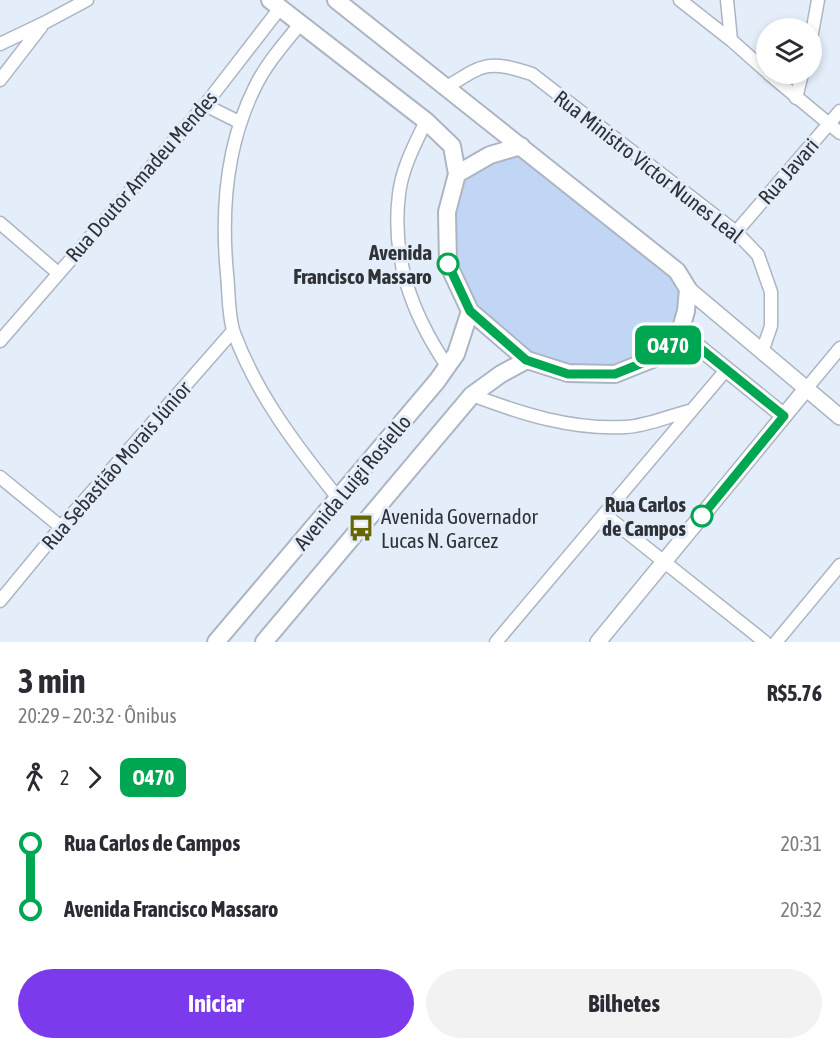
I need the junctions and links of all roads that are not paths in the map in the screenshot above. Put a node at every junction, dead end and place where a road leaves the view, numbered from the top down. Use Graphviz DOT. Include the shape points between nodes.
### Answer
graph roads {
  1 [pos="87,0"];
  2 [pos="336,0"];
  3 [pos="680,0"];
  4 [pos="727,0"];
  5 [pos="818,0"];
  6 [pos="275,4"];
  7 [pos="815,18"];
  8 [pos="44,23"];
  9 [pos="300,24"];
  10 [pos="731,40"];
  11 [pos="0,44"];
  12 [pos="756,62"];
  13 [pos="0,80"];
  14 [pos="781,84"];
  15 [pos="800,84"];
  16 [pos="447,87"];
  17 [pos="796,98"];
  18 [pos="205,105"];
  19 [pos="840,111"];
  20 [pos="426,121"];
  21 [pos="239,122"];
  22 [pos="829,124"];
  23 [pos="840,133"];
  24 [pos="521,146"];
  25 [pos="457,174"];
  26 [pos="0,223"];
  27 [pos="736,232"];
  28 [pos="58,273"];
  29 [pos="688,289"];
  30 [pos="470,311"];
  31 [pos="233,331"];
  32 [pos="680,332"];
  33 [pos="0,341"];
  34 [pos="840,348"];
  35 [pos="762,352"];
  36 [pos="526,360"];
  37 [pos="447,366"];
  38 [pos="726,370"];
  39 [pos="806,389"];
  40 [pos="472,395"];
  41 [pos="690,411"];
  42 [pos="784,416"];
  43 [pos="840,417"];
  44 [pos="0,477"];
  45 [pos="338,498"];
  46 [pos="604,514"];
  47 [pos="61,527"];
  48 [pos="664,562"];
  49 [pos="840,565"];
  50 [pos="0,601"];
  51 [pos="216,642"];
  52 [pos="264,642"];
  53 [pos="496,642"];
  54 [pos="598,642"];
  55 [pos="765,642"];
  56 [pos="776,642"];
  1 -- 8 [label="street"];
  2 -- 16 [label="main road"];
  3 -- 10 [label="street"];
  4 -- 10 [label="street"];
  5 -- 7 [label="street"];
  6 -- 9 [label="main road"];
  6 -- 18 [label="street, Rua Doutor Amadeu Mendes"];
  8 -- 11 [label="street"];
  8 -- 13 [label="street"];
  9 -- 20 [label="main road"];
  9 -- 21 [label="street" via="255,86"];
  10 -- 12 [label="street"];
  14 -- 17 [label="street"];
  15 -- 17 [label="street"];
  16 -- 24 [label="main road"];
  16 -- 27 [label="street, Rua Ministro Victor Nunes Leal" via="479,67 504,65 532,74"];
  17 -- 22 [label="street"];
  18 -- 21 [label="street"];
  18 -- 28 [label="street, Rua Doutor Amadeu Mendes"];
  19 -- 22 [label="street, Rua Javari"];
  20 -- 25 [label="main road" via="452,146"];
  20 -- 37 [label="street" via="410,153 399,193 398,242 407,289 429,339"];
  21 -- 31 [label="street" via="228,175 223,235"];
  22 -- 23 [label="street"];
  22 -- 27 [label="street, Rua Javari"];
  24 -- 25 [label="main road" via="490,155"];
  24 -- 29 [label="main road" via="677,271"];
  25 -- 30 [label="main road" via="447,212 448,264"];
  26 -- 28 [label="street"];
  27 -- 35 [label="street, Rua Ministro Victor Nunes Leal" via="758,255 771,292 771,326"];
  28 -- 33 [label="street, Rua Doutor Amadeu Mendes"];
  29 -- 32 [label="main road"];
  29 -- 35 [label="street"];
  30 -- 36 [label="main road"];
  30 -- 37 [label="main road, Avenida Luigi Rosiello" via="456,354"];
  31 -- 45 [label="street" via="258,387 291,440"];
  31 -- 47 [label="street, Rua Sebastião Morais Júnior"];
  32 -- 36 [label="main road" via="655,358 615,374 568,374"];
  32 -- 38 [label="street"];
  34 -- 39 [label="street"];
  35 -- 39 [label="street"];
  36 -- 40 [label="main road, Avenida Luigi Rosiello"];
  37 -- 45 [label="main road, Avenida Luigi Rosiello"];
  38 -- 41 [label="street"];
  38 -- 42 [label="street"];
  39 -- 42 [label="street"];
  39 -- 43 [label="street"];
  40 -- 41 [label="street" via="568,426 628,427"];
  40 -- 52 [label="main road, Avenida Luigi Rosiello"];
  41 -- 46 [label="street"];
  42 -- 48 [label="street"];
  44 -- 47 [label="street"];
  45 -- 51 [label="main road, Avenida Luigi Rosiello"];
  46 -- 48 [label="street"];
  46 -- 53 [label="street"];
  47 -- 50 [label="street, Rua Sebastião Morais Júnior"];
  48 -- 54 [label="street"];
  48 -- 55 [label="street"];
  49 -- 56 [label="street"];
}
